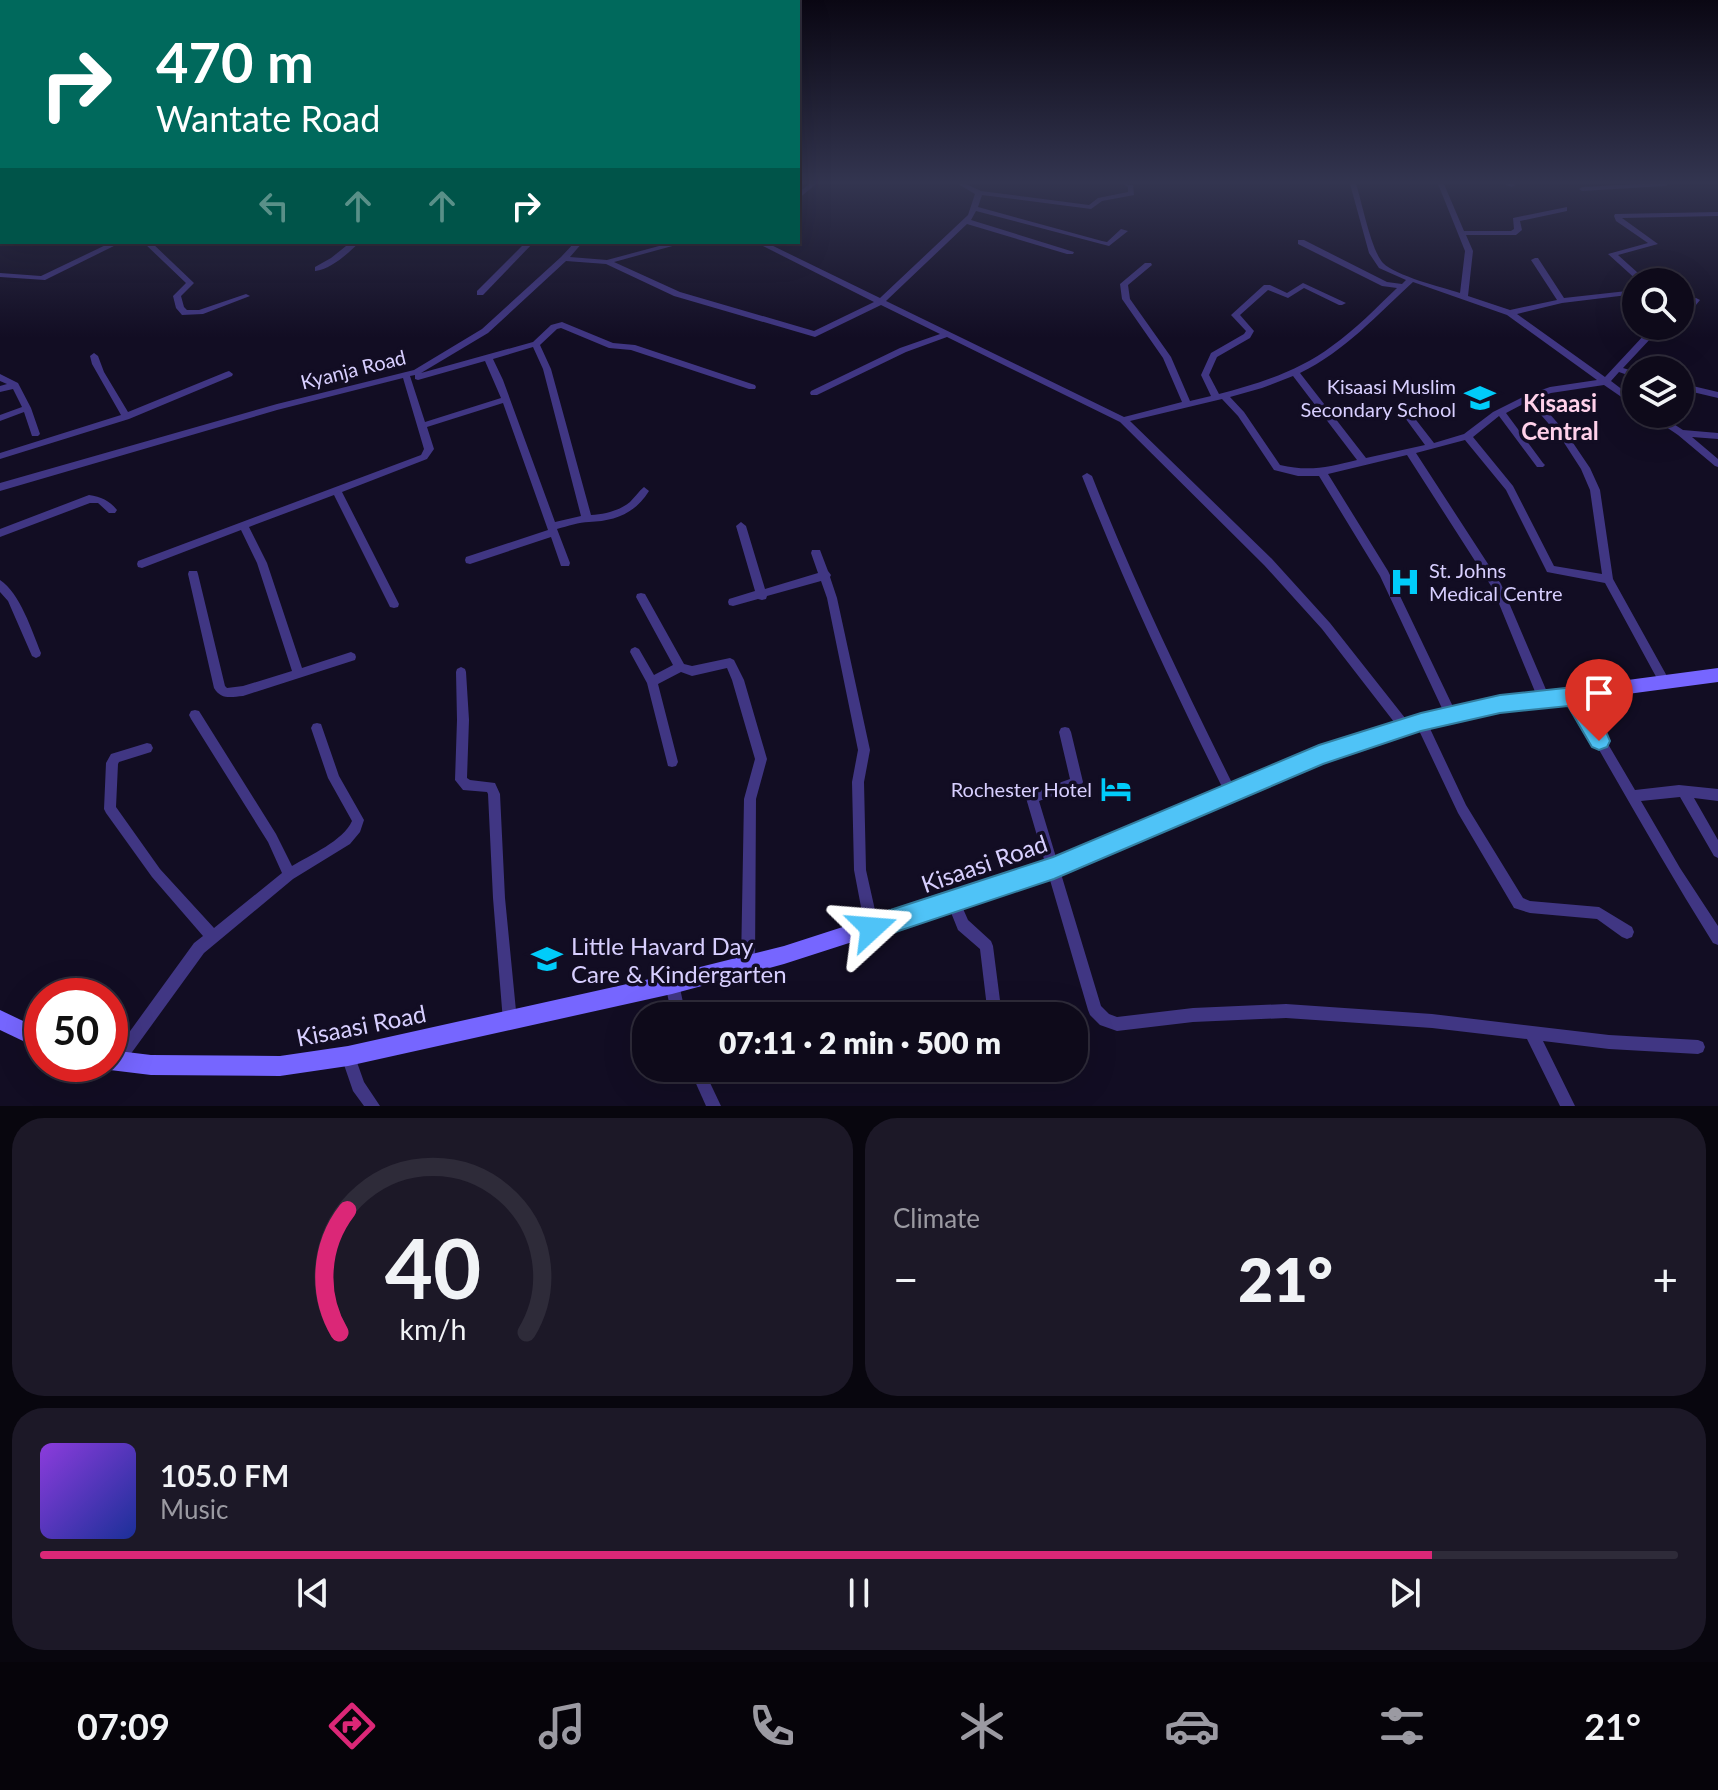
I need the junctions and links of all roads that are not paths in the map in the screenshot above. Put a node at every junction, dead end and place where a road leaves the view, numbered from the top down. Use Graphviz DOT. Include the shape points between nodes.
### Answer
graph roads {
  1 [pos="949,236"];
  2 [pos="1015,236"];
  3 [pos="1074,236"];
  4 [pos="1119,236"];
  5 [pos="1369,236"];
  6 [pos="1464,236"];
  7 [pos="1642,236"];
  8 [pos="1301,242"];
  9 [pos="114,244"];
  10 [pos="149,244"];
  11 [pos="354,244"];
  12 [pos="528,244"];
  13 [pos="567,244"];
  14 [pos="577,244"];
  15 [pos="675,244"];
  16 [pos="763,244"];
  17 [pos="571,251"];
  18 [pos="1070,252"];
  19 [pos="564,259"];
  20 [pos="1535,260"];
  21 [pos="607,262"];
  22 [pos="1148,265"];
  23 [pos="1629,268"];
  24 [pos="318,269"];
  25 [pos="0,275"];
  26 [pos="1412,279"];
  27 [pos="1403,287"];
  28 [pos="480,293"];
  29 [pos="1622,294"];
  30 [pos="246,296"];
  31 [pos="1464,296"];
  32 [pos="1696,300"];
  33 [pos="882,301"];
  34 [pos="1562,301"];
  35 [pos="1694,302"];
  36 [pos="1342,303"];
  37 [pos="1510,313"];
  38 [pos="949,334"];
  39 [pos="1644,340"];
  40 [pos="536,344"];
  41 [pos="94,356"];
  42 [pos="489,360"];
  43 [pos="1618,369"];
  44 [pos="1622,370"];
  45 [pos="1295,372"];
  46 [pos="229,374"];
  47 [pos="0,377"];
  48 [pos="407,378"];
  49 [pos="1605,382"];
  50 [pos="15,385"];
  51 [pos="752,387"];
  52 [pos="0,389"];
  53 [pos="1694,389"];
  54 [pos="814,393"];
  55 [pos="1622,394"];
  56 [pos="1219,395"];
  57 [pos="1718,395"];
  58 [pos="1530,397"];
  59 [pos="506,399"];
  60 [pos="1187,403"];
  61 [pos="27,408"];
  62 [pos="1403,409"];
  63 [pos="1501,412"];
  64 [pos="126,417"];
  65 [pos="0,418"];
  66 [pos="1123,420"];
  67 [pos="421,426"];
  68 [pos="1673,428"];
  69 [pos="1681,433"];
  70 [pos="35,434"];
  71 [pos="1467,436"];
  72 [pos="1718,436"];
  73 [pos="1431,446"];
  74 [pos="1410,452"];
  75 [pos="0,456"];
  76 [pos="1364,463"];
  77 [pos="1718,464"];
  78 [pos="1540,465"];
  79 [pos="1322,472"];
  80 [pos="1087,476"];
  81 [pos="0,487"];
  82 [pos="337,491"];
  83 [pos="644,491"];
  84 [pos="112,510"];
  85 [pos="587,518"];
  86 [pos="244,526"];
  87 [pos="741,526"];
  88 [pos="553,529"];
  89 [pos="0,533"];
  90 [pos="816,553"];
  91 [pos="470,560"];
  92 [pos="565,563"];
  93 [pos="142,564"];
  94 [pos="193,574"];
  95 [pos="826,575"];
  96 [pos="1608,579"];
  97 [pos="0,584"];
  98 [pos="762,596"];
  99 [pos="641,597"];
  100 [pos="733,602"];
  101 [pos="394,604"];
  102 [pos="635,652"];
  103 [pos="36,653"];
  104 [pos="351,657"];
  105 [pos="680,667"];
  106 [pos="298,672"];
  107 [pos="461,672"];
  108 [pos="1718,675"];
  109 [pos="1664,681"];
  110 [pos="652,682"];
  111 [pos="1574,696"];
  112 [pos="1544,699"];
  113 [pos="195,715"];
  114 [pos="1451,715"];
  115 [pos="1413,724"];
  116 [pos="317,728"];
  117 [pos="1065,732"];
  118 [pos="147,748"];
  119 [pos="672,762"];
  120 [pos="1683,791"];
  121 [pos="1231,793"];
  122 [pos="1718,795"];
  123 [pos="1631,796"];
  124 [pos="1718,852"];
  125 [pos="1054,868"];
  126 [pos="289,875"];
  127 [pos="952,900"];
  128 [pos="872,928"];
  129 [pos="1627,932"];
  130 [pos="213,937"];
  131 [pos="1718,938"];
  132 [pos="748,964"];
  133 [pos="672,984"];
  134 [pos="676,1002"];
  135 [pos="993,1002"];
  136 [pos="0,1020"];
  137 [pos="510,1021"];
  138 [pos="24,1031"];
  139 [pos="1532,1034"];
  140 [pos="128,1041"];
  141 [pos="1698,1047"];
  142 [pos="348,1056"];
  143 [pos="128,1061"];
  144 [pos="703,1082"];
  145 [pos="373,1106"];
  146 [pos="714,1106"];
  147 [pos="1568,1106"];
  1 -- 33 [label="street"];
  2 -- 18 [label="street"];
  3 -- 4 [label="street" via="1109,244"];
  5 -- 26 [label="street" via="1377,261"];
  6 -- 31 [label="street" via="1470,257"];
  7 -- 23 [label="street" via="1654,244 1613,253"];
  8 -- 27 [label="street" via="1385,284"];
  9 -- 25 [label="street" via="42,278"];
  10 -- 30 [label="street" via="190,283 177,296 185,313"];
  11 -- 24 [label="street"];
  12 -- 28 [label="street"];
  13 -- 17 [label="street"];
  14 -- 17 [label="street, Kyanja Road"];
  15 -- 21 [label="street"];
  16 -- 33 [label="street"];
  17 -- 19 [label="street, Kyanja Road"];
  19 -- 21 [label="street"];
  19 -- 48 [label="street, Kyanja Road" via="485,331"];
  20 -- 34 [label="street"];
  21 -- 33 [label="street" via="677,294 811,335"];
  22 -- 60 [label="street" via="1124,284 1126,299 1167,357"];
  26 -- 27 [label="street"];
  26 -- 31 [label="street"];
  27 -- 45 [label="street" via="1334,349"];
  29 -- 34 [label="street"];
  31 -- 37 [label="street"];
  32 -- 35 [label="street"];
  33 -- 38 [label="street"];
  34 -- 37 [label="street"];
  36 -- 56 [label="street" via="1303,285 1288,296 1267,287 1261,291 1235,315 1250,331 1247,336 1214,355 1205,375"];
  37 -- 49 [label="street"];
  38 -- 54 [label="street"];
  38 -- 66 [label="street"];
  39 -- 43 [label="street"];
  40 -- 42 [label="street"];
  40 -- 51 [label="street" via="554,327 566,325 612,346 632,347"];
  40 -- 85 [label="street"];
  41 -- 64 [label="street"];
  42 -- 48 [label="street"];
  42 -- 59 [label="street"];
  43 -- 44 [label="street"];
  43 -- 49 [label="street"];
  45 -- 56 [label="street"];
  45 -- 76 [label="street"];
  46 -- 64 [label="street"];
  47 -- 50 [label="street"];
  48 -- 67 [label="street"];
  48 -- 81 [label="street, Kyanja Road" via="277,407"];
  49 -- 55 [label="street"];
  49 -- 58 [label="street"];
  50 -- 52 [label="street"];
  50 -- 61 [label="street"];
  53 -- 57 [label="street"];
  56 -- 60 [label="street"];
  56 -- 79 [label="street" via="1241,414 1277,468"];
  58 -- 63 [label="street"];
  58 -- 96 [label="street" via="1572,446 1592,483"];
  59 -- 67 [label="street"];
  59 -- 88 [label="street"];
  60 -- 66 [label="street"];
  61 -- 65 [label="street"];
  61 -- 70 [label="street"];
  62 -- 73 [label="street"];
  63 -- 71 [label="street"];
  63 -- 78 [label="street"];
  64 -- 75 [label="street"];
  66 -- 115 [label="street" via="1268,562"];
  67 -- 82 [label="street" via="429,449 424,457"];
  68 -- 69 [label="street"];
  69 -- 72 [label="street"];
  69 -- 77 [label="street"];
  71 -- 73 [label="street"];
  71 -- 96 [label="street" via="1510,488 1551,569"];
  73 -- 74 [label="street"];
  74 -- 76 [label="street"];
  74 -- 112 [label="street" via="1497,587"];
  76 -- 79 [label="street"];
  79 -- 114 [label="street" via="1384,574"];
  80 -- 121 [label="street" via="1107,530"];
  82 -- 86 [label="street"];
  82 -- 101 [label="street"];
  83 -- 85 [label="street" via="616,514"];
  84 -- 89 [label="street" via="100,500 85,500"];
  85 -- 88 [label="street"];
  86 -- 93 [label="street"];
  86 -- 106 [label="street" via="262,563"];
  87 -- 98 [label="street"];
  88 -- 91 [label="street"];
  88 -- 92 [label="street"];
  90 -- 95 [label="street"];
  94 -- 106 [label="street" via="225,693"];
  95 -- 98 [label="street"];
  95 -- 128 [label="street" via="864,750 858,782 860,870"];
  96 -- 109 [label="street"];
  97 -- 103 [label="street"];
  98 -- 100 [label="street"];
  99 -- 105 [label="street"];
  102 -- 110 [label="street"];
  104 -- 106 [label="street"];
  105 -- 110 [label="street"];
  105 -- 132 [label="street" via="692,671 732,664 761,759 750,799"];
  107 -- 137 [label="street" via="461,780 467,786 491,787 494,794"];
  108 -- 109 [label="main road, Kisaasi Road"];
  109 -- 111 [label="main road, Kisaasi Road"];
  110 -- 119 [label="street"];
  111 -- 112 [label="main road, Kisaasi Road"];
  111 -- 123 [label="street"];
  112 -- 114 [label="main road, Kisaasi Road"];
  113 -- 126 [label="street" via="272,838"];
  114 -- 115 [label="main road, Kisaasi Road"];
  115 -- 121 [label="main road, Kisaasi Road" via="1319,755"];
  115 -- 129 [label="street" via="1519,903 1599,913"];
  116 -- 126 [label="street" via="334,778 359,824 346,840"];
  117 -- 125 [label="street" via="1077,782 1032,798"];
  118 -- 130 [label="street" via="115,758 110,809 156,873"];
  120 -- 122 [label="street"];
  120 -- 123 [label="street"];
  120 -- 124 [label="street"];
  121 -- 125 [label="main road, Kisaasi Road"];
  123 -- 131 [label="street"];
  125 -- 127 [label="main road, Kisaasi Road"];
  125 -- 139 [label="street" via="1095,1010 1111,1023 1286,1011"];
  126 -- 130 [label="street"];
  127 -- 128 [label="main road, Kisaasi Road"];
  127 -- 135 [label="street" via="963,925 986,946"];
  128 -- 132 [label="main road, Kisaasi Road"];
  130 -- 140 [label="street" via="185,964"];
  132 -- 133 [label="main road, Kisaasi Road"];
  133 -- 134 [label="street"];
  133 -- 137 [label="main road, Kisaasi Road"];
  136 -- 138 [label="main road"];
  137 -- 142 [label="main road, Kisaasi Road"];
  139 -- 141 [label="street"];
  139 -- 147 [label="street"];
  142 -- 143 [label="main road, Kisaasi Road" via="238,1067"];
  142 -- 145 [label="street"];
  144 -- 146 [label="street"];
}
